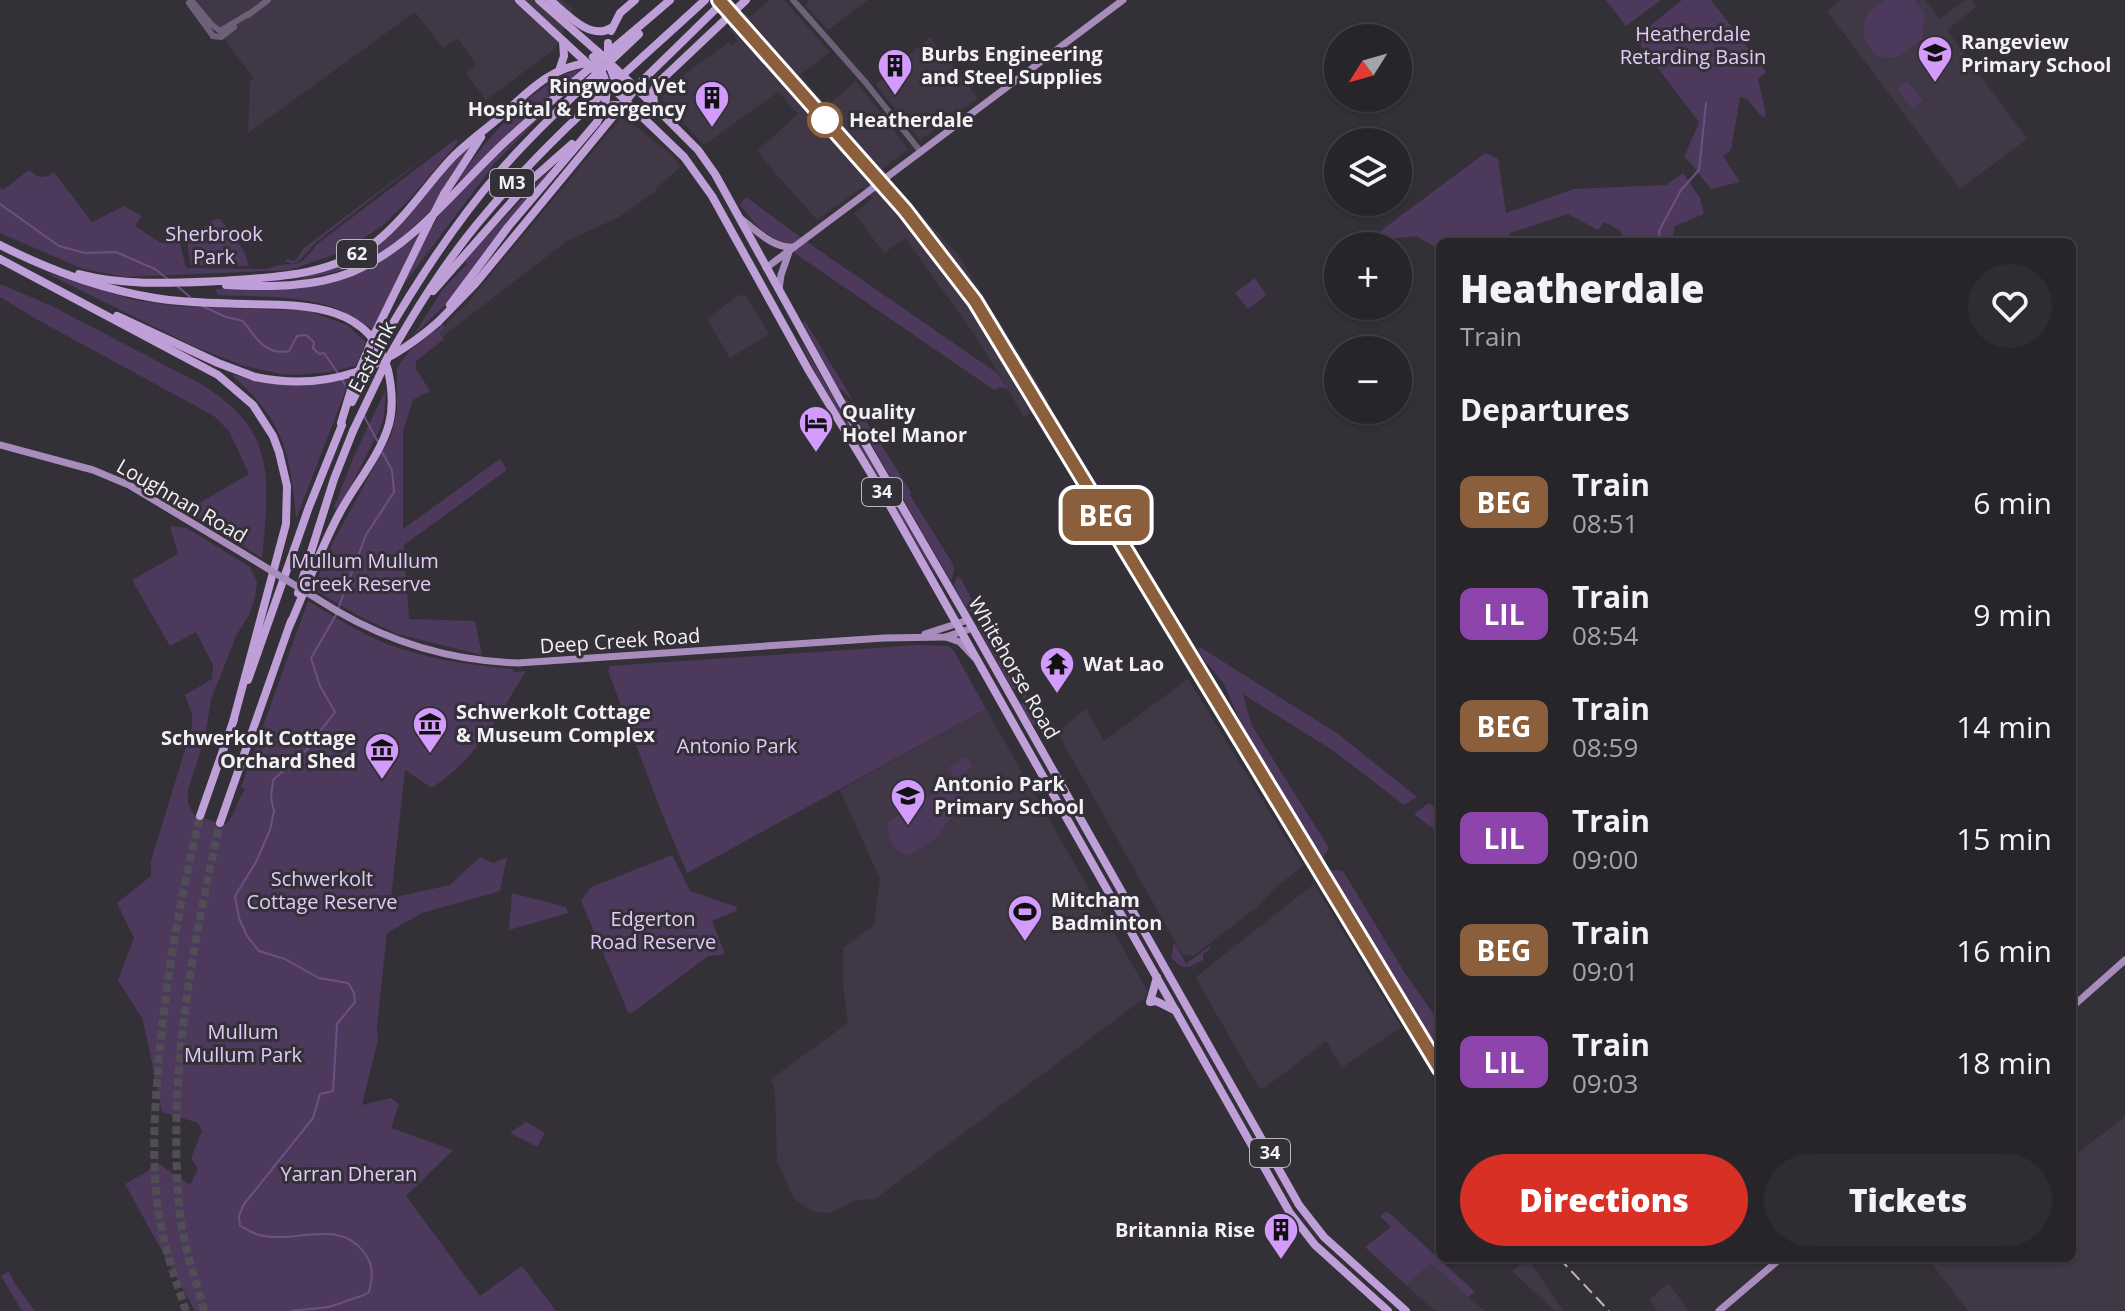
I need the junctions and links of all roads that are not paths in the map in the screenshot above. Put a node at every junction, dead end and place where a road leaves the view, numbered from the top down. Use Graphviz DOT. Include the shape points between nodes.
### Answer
graph roads {
  1 [pos="268,0"];
  2 [pos="519,0"];
  3 [pos="539,0"];
  4 [pos="550,0"];
  5 [pos="635,0"];
  6 [pos="673,0"];
  7 [pos="705,0"];
  8 [pos="725,0"];
  9 [pos="746,0"];
  10 [pos="793,0"];
  11 [pos="1123,0"];
  12 [pos="191,2"];
  13 [pos="611,28"];
  14 [pos="562,41"];
  15 [pos="594,59"];
  16 [pos="610,64"];
  17 [pos="560,68"];
  18 [pos="606,82"];
  19 [pos="621,96"];
  20 [pos="654,105"];
  21 [pos="631,106"];
  22 [pos="604,108"];
  23 [pos="487,128"];
  24 [pos="585,134"];
  25 [pos="921,152"];
  26 [pos="738,217"];
  27 [pos="0,243"];
  28 [pos="792,249"];
  29 [pos="0,259"];
  30 [pos="766,268"];
  31 [pos="19,269"];
  32 [pos="757,276"];
  33 [pos="201,283"];
  34 [pos="779,292"];
  35 [pos="791,303"];
  36 [pos="776,311"];
  37 [pos="413,314"];
  38 [pos="438,322"];
  39 [pos="341,424"];
  40 [pos="0,445"];
  41 [pos="337,611"];
  42 [pos="970,624"];
  43 [pos="290,625"];
  44 [pos="959,628"];
  45 [pos="913,637"];
  46 [pos="945,637"];
  47 [pos="978,662"];
  48 [pos="233,722"];
  49 [pos="200,816"];
  50 [pos="220,823"];
  51 [pos="2125,960"];
  52 [pos="1157,977"];
  53 [pos="2076,1003"];
  54 [pos="1176,1011"];
  55 [pos="1776,1262"];
  56 [pos="1388,1311"];
  57 [pos="1405,1311"];
  58 [pos="1719,1311"];
  1 -- 12 [label="street" via="221,37"];
  2 -- 14 [label="highway, 34"];
  3 -- 15 [label="highway, 34" via="590,45"];
  4 -- 13 [label="highway" via="580,24 600,33"];
  5 -- 13 [label="highway"];
  6 -- 33 [label="highway" via="523,126 412,234 380,258 311,283"];
  6 -- 39 [label="highway, EastLink / M3, bridge" via="500,171 431,261"];
  7 -- 37 [label="highway, EastLink / M3" via="515,179 458,247"];
  8 -- 38 [label="highway" via="643,80"];
  9 -- 20 [label="highway" via="657,84"];
  10 -- 25 [label="street"];
  11 -- 25 [label="main road"];
  13 -- 16 [label="highway, bridge"];
  14 -- 15 [label="highway, 34"];
  14 -- 17 [label="highway"];
  15 -- 16 [label="highway, 34, bridge"];
  15 -- 17 [label="highway, 62"];
  15 -- 18 [label="highway, 34, bridge"];
  16 -- 19 [label="highway, bridge"];
  16 -- 20 [label="highway, 34, bridge"];
  17 -- 23 [label="highway, 62"];
  18 -- 19 [label="highway, 34, bridge"];
  18 -- 22 [label="highway, bridge"];
  19 -- 21 [label="highway, 34, bridge"];
  20 -- 26 [label="highway, 34" via="708,163"];
  21 -- 22 [label="highway, bridge"];
  21 -- 32 [label="highway, 34" via="694,167"];
  22 -- 24 [label="highway"];
  23 -- 33 [label="highway, 62" via="460,150 389,231 354,256 300,275"];
  23 -- 39 [label="highway, bridge" via="428,225 375,333"];
  24 -- 37 [label="highway" via="529,182"];
  24 -- 38 [label="highway"];
  25 -- 28 [label="main road, bridge"];
  26 -- 28 [label="main road" via="775,244"];
  26 -- 30 [label="highway, 34"];
  27 -- 33 [label="highway, 62" via="89,276"];
  27 -- 43 [label="highway" via="61,273 158,299 334,311 357,324 376,345 392,389 389,425 325,541"];
  28 -- 30 [label="main road"];
  28 -- 34 [label="main road"];
  29 -- 31 [label="highway"];
  30 -- 32 [label="highway"];
  30 -- 34 [label="highway, Whitehorse Road / 34"];
  31 -- 38 [label="highway, bridge" via="255,377 299,381 350,374 392,358"];
  31 -- 48 [label="highway" via="218,375 253,405 273,436 286,478 286,524"];
  32 -- 36 [label="highway, Whitehorse Road / 34"];
  34 -- 35 [label="highway, Whitehorse Road / 34"];
  35 -- 36 [label="highway"];
  35 -- 42 [label="highway, Whitehorse Road / 34"];
  36 -- 44 [label="highway, Whitehorse Road / 34"];
  37 -- 43 [label="highway, EastLink / M3, bridge" via="350,439 307,559"];
  39 -- 48 [label="highway, EastLink / M3"];
  40 -- 41 [label="main road, Loughnan Road, bridge" via="129,485"];
  41 -- 45 [label="main road, Deep Creek Road" via="401,642 452,656 518,663"];
  42 -- 44 [label="main road, Deep Creek Road"];
  42 -- 57 [label="highway, Whitehorse Road / 34" via="1299,1205 1324,1237"];
  43 -- 50 [label="highway, EastLink / M3"];
  44 -- 45 [label="main road, Deep Creek Road"];
  44 -- 46 [label="main road, Deep Creek Road"];
  44 -- 47 [label="highway, Whitehorse Road / 34"];
  45 -- 46 [label="main road, Deep Creek Road"];
  46 -- 47 [label="main road" via="960,642"];
  47 -- 52 [label="highway, Whitehorse Road / 34"];
  48 -- 49 [label="highway, EastLink / M3"];
  51 -- 53 [label="main road"];
  52 -- 54 [label="highway, Whitehorse Road / 34"];
  52 -- 54 [label="highway" via="1150,1002"];
  54 -- 56 [label="highway, Whitehorse Road / 34" via="1298,1224"];
  55 -- 58 [label="main road"];
}
